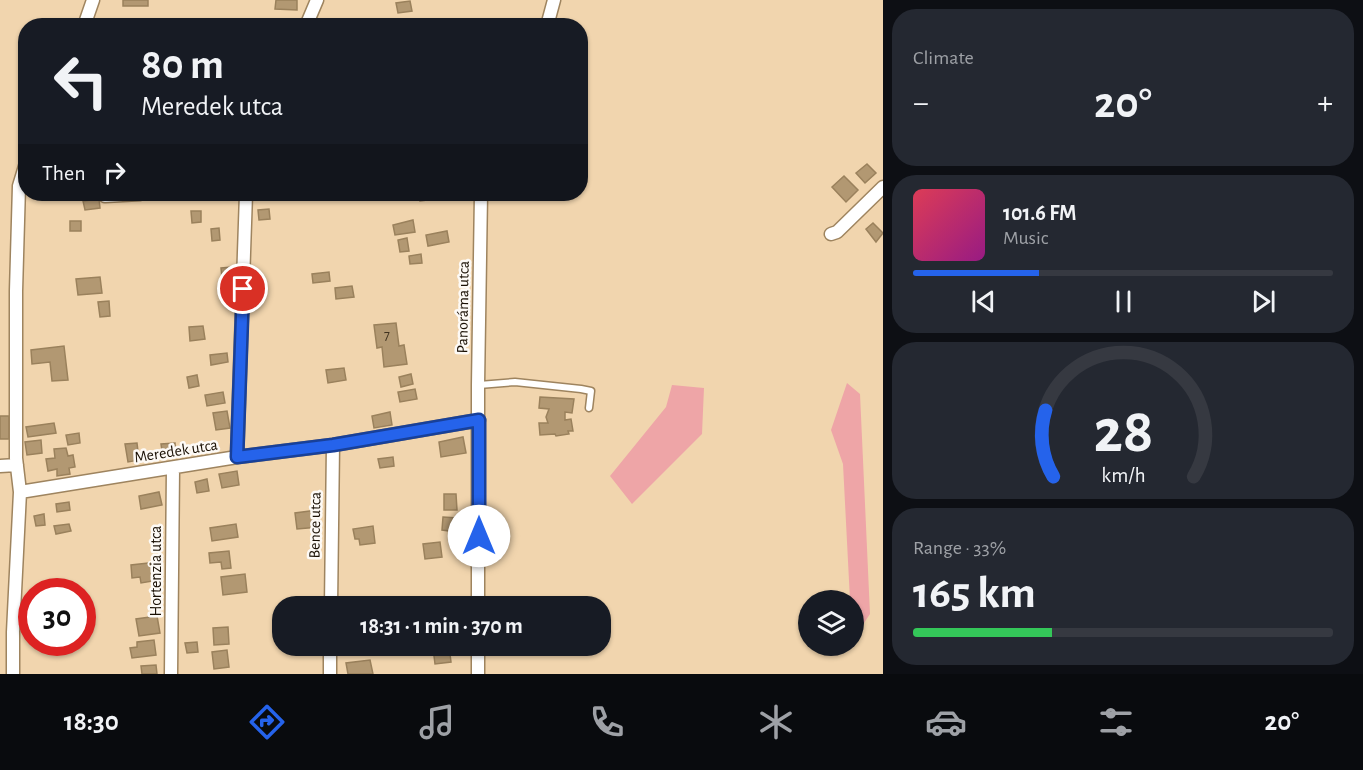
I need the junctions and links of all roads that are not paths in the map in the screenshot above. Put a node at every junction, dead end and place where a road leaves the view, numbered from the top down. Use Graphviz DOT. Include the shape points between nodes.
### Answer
graph roads {
  1 [pos="93,0"];
  2 [pos="317,0"];
  3 [pos="554,0"];
  4 [pos="87,18"];
  5 [pos="309,18"];
  6 [pos="549,18"];
  7 [pos="883,187"];
  8 [pos="21,201"];
  9 [pos="246,201"];
  10 [pos="481,201"];
  11 [pos="831,234"];
  12 [pos="478,385"];
  13 [pos="589,408"];
  14 [pos="479,420"];
  15 [pos="333,445"];
  16 [pos="237,457"];
  17 [pos="17,465"];
  18 [pos="0,466"];
  19 [pos="173,469"];
  20 [pos="20,492"];
  21 [pos="330,596"];
  22 [pos="478,596"];
  23 [pos="13,632"];
  24 [pos="0,633"];
  25 [pos="330,656"];
  26 [pos="478,656"];
  27 [pos="14,674"];
  28 [pos="171,674"];
  29 [pos="330,674"];
  30 [pos="478,674"];
  1 -- 4 [label="street"];
  2 -- 5 [label="street"];
  3 -- 6 [label="street"];
  7 -- 11 [label="street"];
  8 -- 17 [label="street" via="16,291"];
  9 -- 16 [label="street"];
  10 -- 12 [label="street, Panoráma utca"];
  12 -- 13 [label="lane" via="515,382 581,389 591,392"];
  12 -- 14 [label="street, Panoráma utca"];
  14 -- 15 [label="street, Meredek utca"];
  14 -- 22 [label="street, Panoráma utca"];
  15 -- 16 [label="street, Meredek utca"];
  15 -- 21 [label="street, Bence utca"];
  16 -- 19 [label="street, Meredek utca"];
  17 -- 18 [label="street"];
  17 -- 20 [label="street"];
  19 -- 20 [label="street, Meredek utca"];
  19 -- 28 [label="street, Hortenzia utca"];
  20 -- 23 [label="street"];
  23 -- 24 [label="street"];
  23 -- 27 [label="street"];
  25 -- 29 [label="street"];
  26 -- 30 [label="street"];
}
